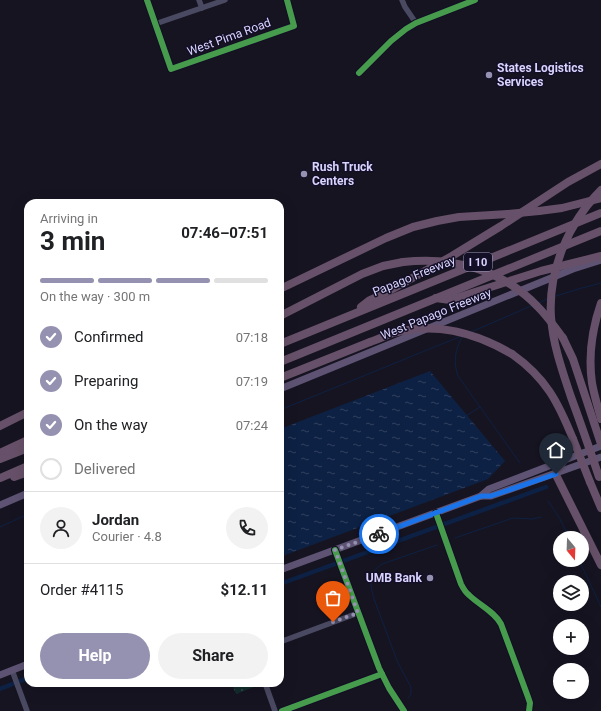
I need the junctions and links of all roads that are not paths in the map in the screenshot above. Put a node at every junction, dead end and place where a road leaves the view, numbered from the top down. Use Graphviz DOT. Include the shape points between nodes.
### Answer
graph roads {
  1 [pos="147,0"];
  2 [pos="199,0"];
  3 [pos="225,0"];
  4 [pos="287,0"];
  5 [pos="402,0"];
  6 [pos="475,0"];
  7 [pos="202,8"];
  8 [pos="416,23"];
  9 [pos="155,24"];
  10 [pos="359,73"];
  11 [pos="601,164"];
  12 [pos="601,190"];
  13 [pos="601,198"];
  14 [pos="601,213"];
  15 [pos="601,231"];
  16 [pos="601,256"];
  17 [pos="601,260"];
  18 [pos="284,287"];
  19 [pos="436,298"];
  20 [pos="601,303"];
  21 [pos="354,313"];
  22 [pos="284,314"];
  23 [pos="284,342"];
  24 [pos="284,360"];
  25 [pos="284,376"];
  26 [pos="284,387"];
  27 [pos="24,414"];
  28 [pos="601,419"];
  29 [pos="0,426"];
  30 [pos="24,441"];
  31 [pos="601,445"];
  32 [pos="24,450"];
  33 [pos="0,453"];
  34 [pos="601,457"];
  35 [pos="0,459"];
  36 [pos="566,459"];
  37 [pos="24,468"];
  38 [pos="24,473"];
  39 [pos="556,474"];
  40 [pos="0,478"];
  41 [pos="600,480"];
  42 [pos="0,482"];
  43 [pos="24,495"];
  44 [pos="481,496"];
  45 [pos="0,505"];
  46 [pos="601,508"];
  47 [pos="436,513"];
  48 [pos="335,550"];
  49 [pos="601,564"];
  50 [pos="284,569"];
  51 [pos="358,613"];
  52 [pos="284,641"];
  53 [pos="24,666"];
  54 [pos="12,670"];
  55 [pos="382,674"];
  56 [pos="0,675"];
  57 [pos="266,687"];
  58 [pos="27,711"];
  59 [pos="275,711"];
  60 [pos="282,711"];
  61 [pos="404,711"];
  62 [pos="529,711"];
  1 -- 9 [label="street"];
  2 -- 7 [label="street"];
  3 -- 7 [label="street"];
  4 -- 9 [label="street, West Pima Road" via="294,26 171,70"];
  5 -- 8 [label="street"];
  6 -- 8 [label="street"];
  7 -- 9 [label="street"];
  8 -- 10 [label="street" via="398,35"];
  11 -- 21 [label="highway" via="568,182 452,256 370,300"];
  12 -- 41 [label="highway, bridge" via="579,218 566,242 558,261 551,306 557,354"];
  13 -- 18 [label="highway, bridge" via="562,208 454,218 413,227"];
  14 -- 21 [label="highway, Papago Freeway / I 10"];
  15 -- 19 [label="highway, I 10"];
  16 -- 19 [label="highway" via="541,271 450,300"];
  17 -- 26 [label="main road, West Papago Freeway"];
  19 -- 24 [label="highway, I 10"];
  20 -- 28 [label="highway" via="591,342 590,368"];
  21 -- 23 [label="highway, Papago Freeway / I 10"];
  22 -- 31 [label="highway, bridge" via="367,272 403,262 440,260 472,266 490,273 532,301 563,338 573,359"];
  25 -- 46 [label="highway, bridge" via="402,332 438,329 482,338 528,366 550,391 563,414"];
  27 -- 29 [label="highway"];
  30 -- 33 [label="highway"];
  31 -- 36 [label="main road"];
  32 -- 35 [label="highway"];
  34 -- 39 [label="main road"];
  36 -- 39 [label="highway"];
  36 -- 44 [label="main road" via="489,489"];
  37 -- 40 [label="highway"];
  38 -- 42 [label="highway"];
  39 -- 44 [label="main road" via="491,496"];
  39 -- 49 [label="highway"];
  43 -- 45 [label="main road"];
  44 -- 47 [label="main road"];
  47 -- 48 [label="main road"];
  47 -- 62 [label="street" via="463,588 501,624 527,693"];
  48 -- 50 [label="main road"];
  48 -- 51 [label="street"];
  51 -- 52 [label="street"];
  51 -- 55 [label="street"];
  53 -- 54 [label="main road"];
  54 -- 56 [label="main road"];
  54 -- 58 [label="street"];
  55 -- 60 [label="street"];
  55 -- 61 [label="street"];
  57 -- 59 [label="street"];
}
